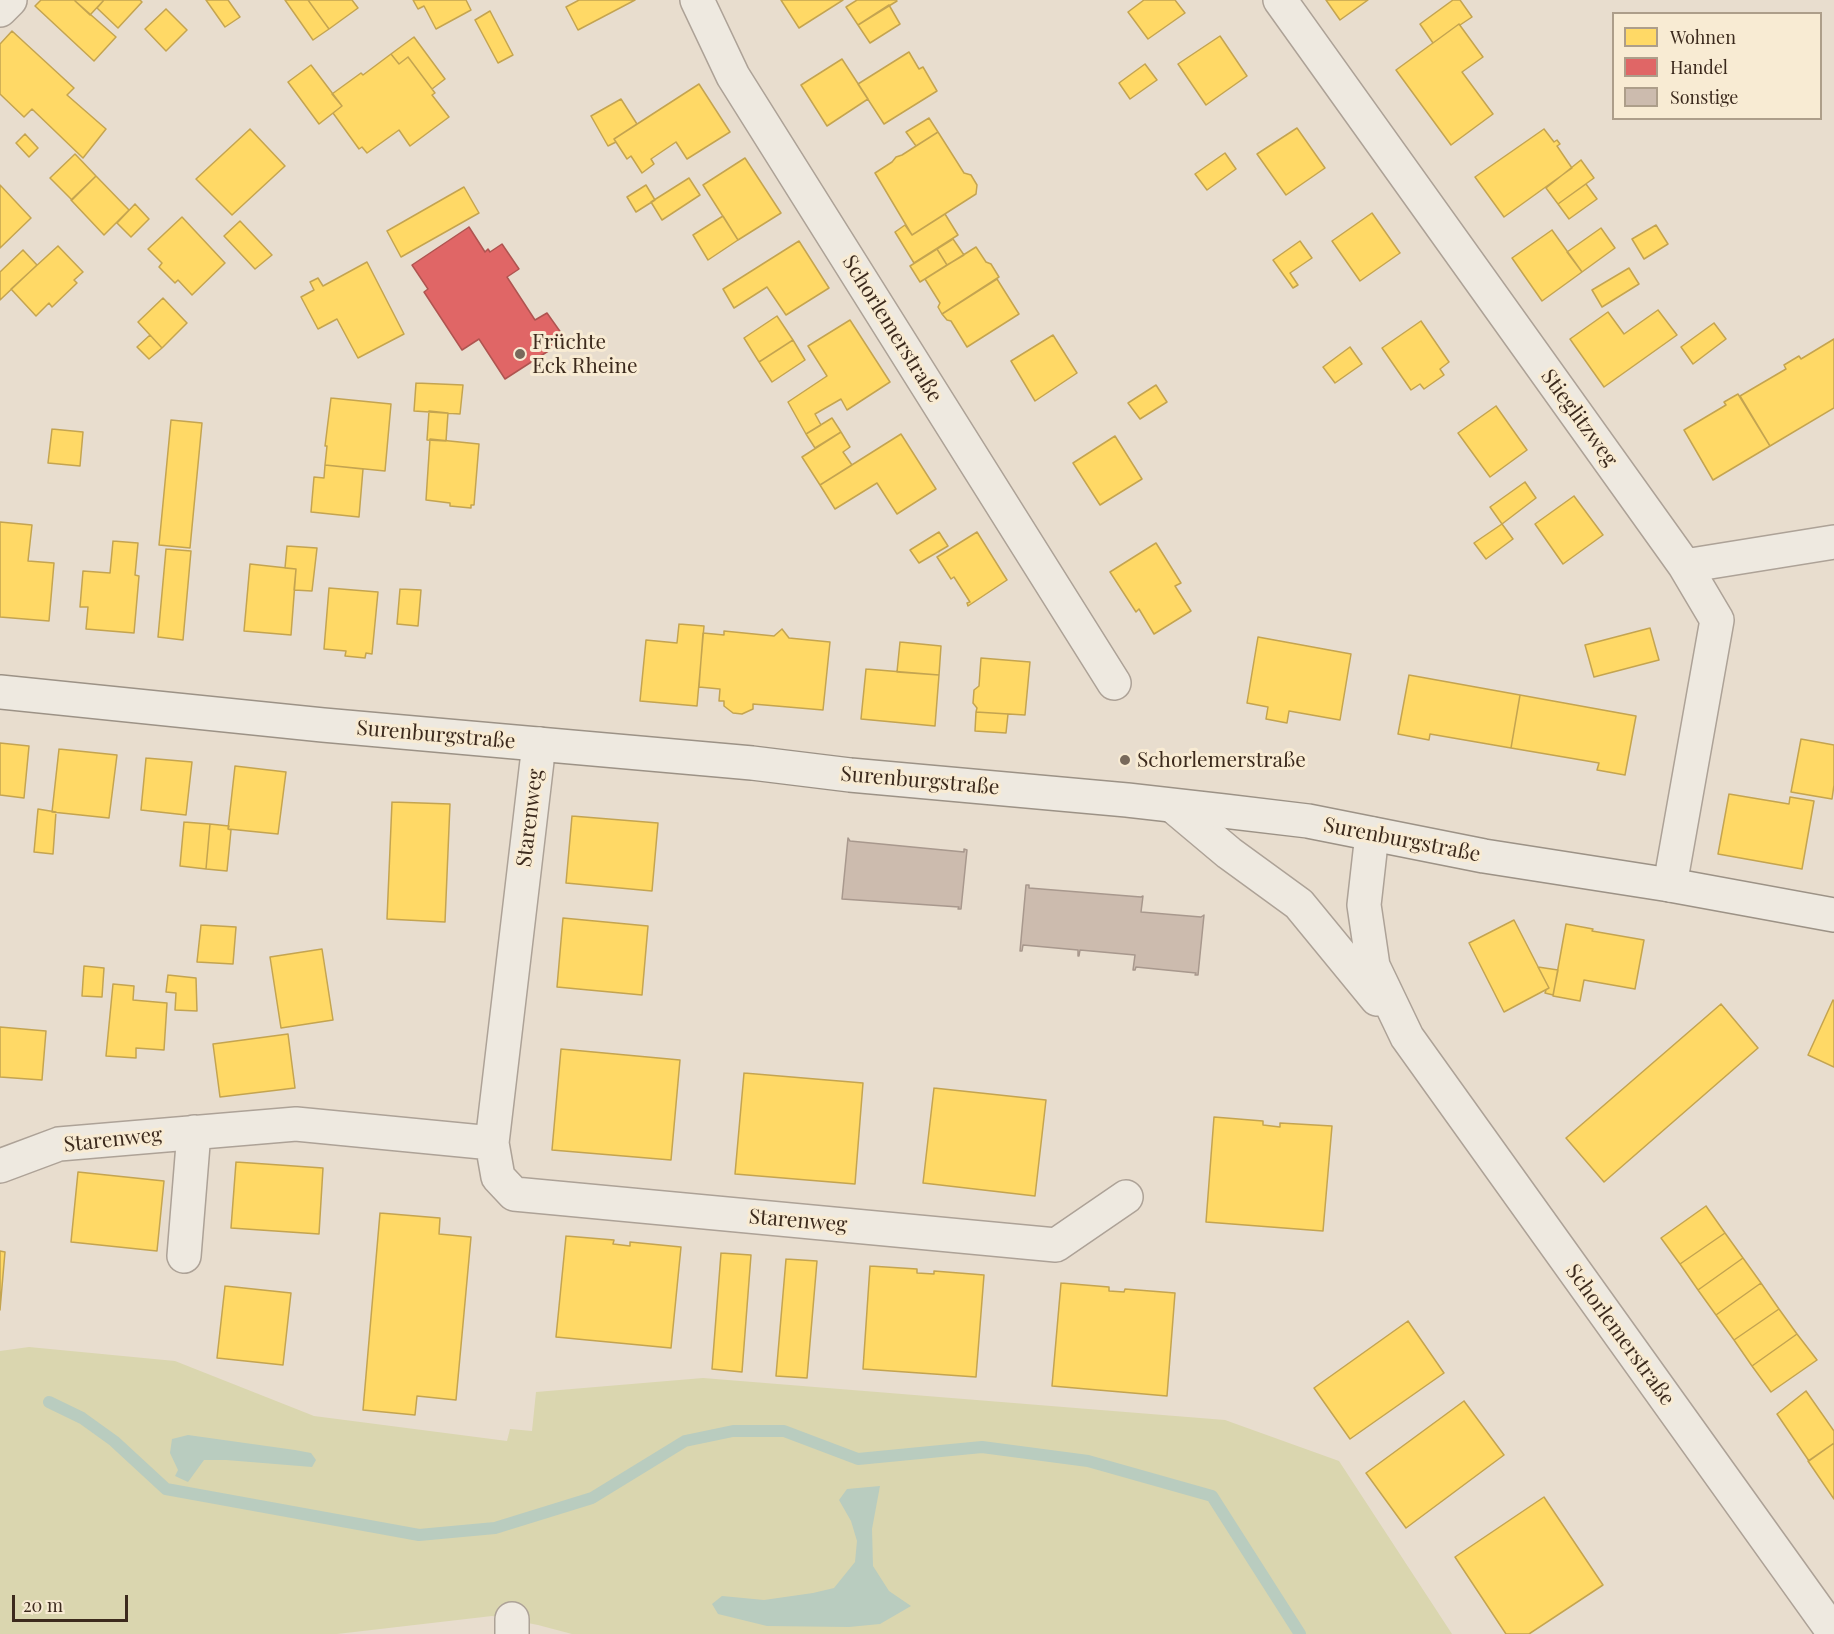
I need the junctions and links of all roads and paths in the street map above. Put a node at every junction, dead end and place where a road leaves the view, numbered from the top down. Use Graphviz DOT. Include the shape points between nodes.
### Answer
graph roads {
  1 [pos="10,0"];
  2 [pos="697,0"];
  3 [pos="1280,0"];
  4 [pos="0,10"];
  5 [pos="1834,542"];
  6 [pos="1685,566"];
  7 [pos="1114,683"];
  8 [pos="0,692"];
  9 [pos="539,744"];
  10 [pos="1173,806"];
  11 [pos="1372,834"];
  12 [pos="1670,885"];
  13 [pos="1834,915"];
  14 [pos="1407,1036"];
  15 [pos="194,1132"];
  16 [pos="492,1143"];
  17 [pos="0,1166"];
  18 [pos="1126,1197"];
  19 [pos="184,1256"];
  20 [pos="1834,1633"];
  1 -- 4 [label="street"];
  2 -- 7 [label="street, Schorlemerstraße" via="733,76"];
  3 -- 6 [label="street, Stieglitzweg"];
  5 -- 6 [label="street"];
  6 -- 12 [label="street, Stieglitzweg" via="1717,621"];
  8 -- 9 [label="street, Surenburgstraße"];
  9 -- 10 [label="street, Surenburgstraße"];
  9 -- 16 [label="street, Starenweg"];
  10 -- 11 [label="street, Surenburgstraße" via="1308,821"];
  10 -- 14 [label="street, Schorlemerstraße" via="1299,904"];
  11 -- 12 [label="street, Surenburgstraße"];
  11 -- 14 [label="street, Schorlemerstraße" via="1365,905 1373,966"];
  12 -- 13 [label="street, Surenburgstraße"];
  14 -- 20 [label="street, Schorlemerstraße"];
  15 -- 16 [label="street, Starenweg" via="296,1124"];
  15 -- 17 [label="street, Starenweg" via="59,1144"];
  15 -- 19 [label="street, Starenweg"];
  16 -- 18 [label="street, Starenweg" via="498,1177 514,1194 1056,1245"];
}
